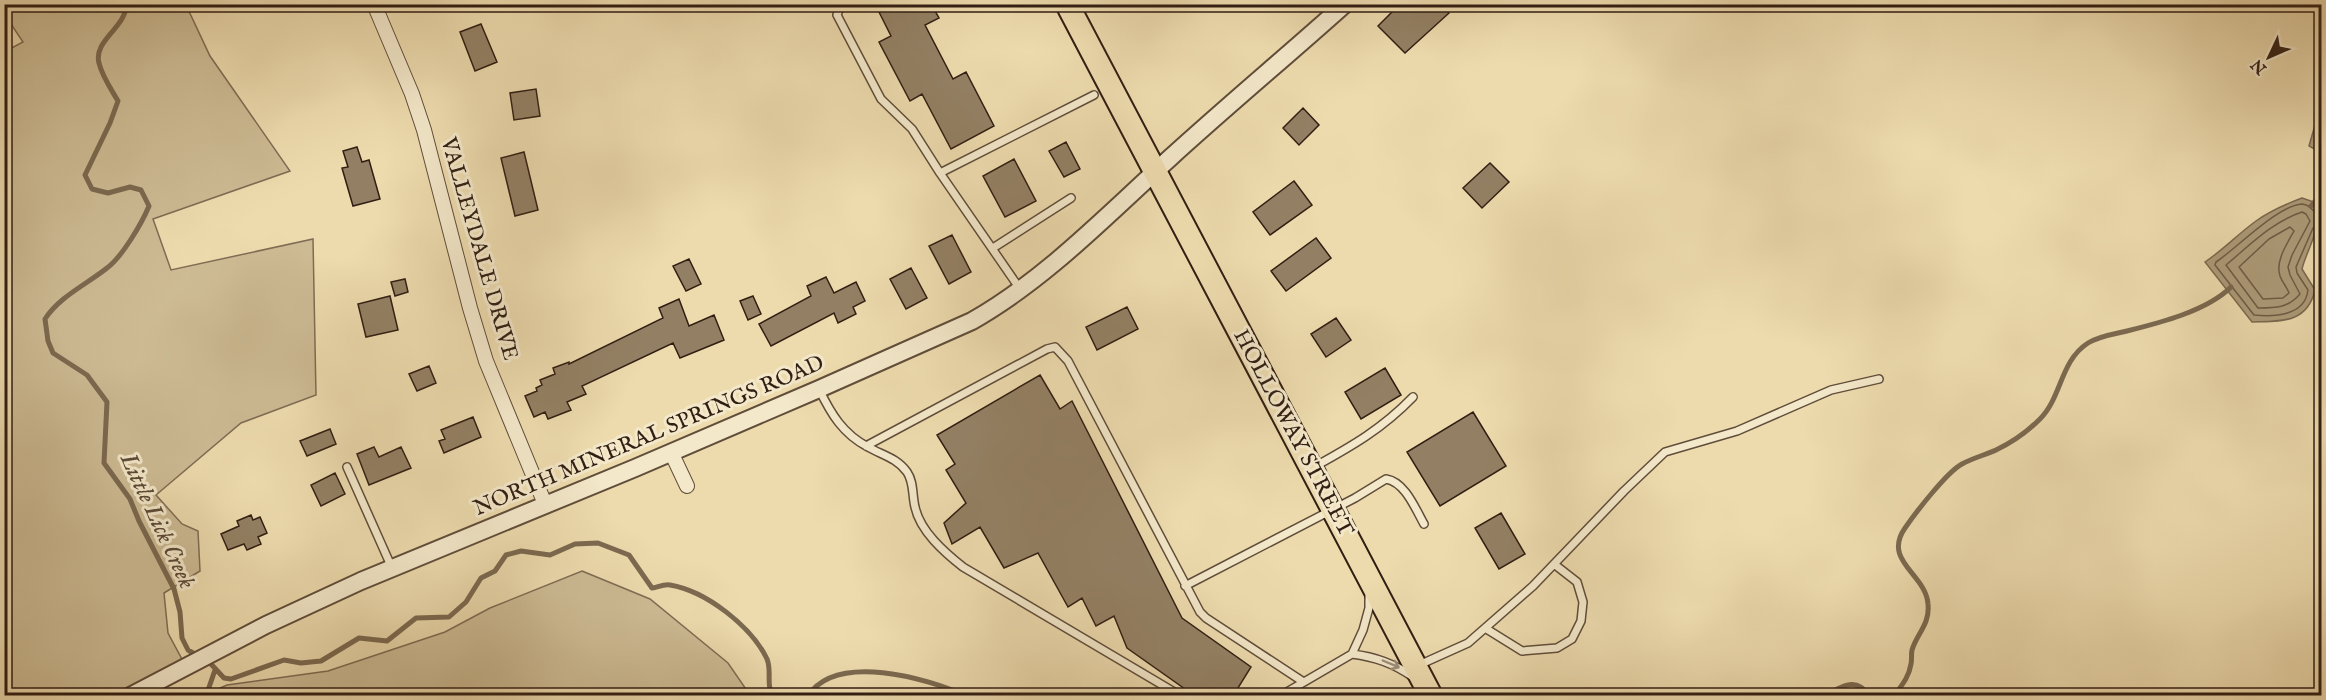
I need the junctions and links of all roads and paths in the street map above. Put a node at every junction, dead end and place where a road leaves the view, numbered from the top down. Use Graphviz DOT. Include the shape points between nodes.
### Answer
graph roads {
  1 [pos="374,4"];
  2 [pos="841,4"];
  3 [pos="1067,4"];
  4 [pos="1345,4"];
  5 [pos="1094,95"];
  6 [pos="1155,172"];
  7 [pos="940,173"];
  8 [pos="1071,198"];
  9 [pos="993,248"];
  10 [pos="1020,289"];
  11 [pos="1879,379"];
  12 [pos="819,389"];
  13 [pos="1413,397"];
  14 [pos="866,446"];
  15 [pos="671,452"];
  16 [pos="347,467"];
  17 [pos="1311,468"];
  18 [pos="687,486"];
  19 [pos="545,504"];
  20 [pos="1333,510"];
  21 [pos="1424,524"];
  22 [pos="1554,564"];
  23 [pos="392,568"];
  24 [pos="1369,578"];
  25 [pos="1185,586"];
  26 [pos="1485,628"];
  27 [pos="1352,654"];
  28 [pos="1302,681"];
  29 [pos="1424,683"];
  30 [pos="130,696"];
  31 [pos="1181,696"];
  32 [pos="1280,696"];
  1 -- 19 [label="street, VALLEYDALE DRIVE" via="424,130 486,361"];
  2 -- 7 [label="lane" via="837,15 882,99 912,129"];
  3 -- 6 [label="highway, HOLLOWAY STREET"];
  4 -- 6 [label="street, NORTH MINERAL SPRINGS ROAD"];
  5 -- 7 [label="lane"];
  6 -- 10 [label="street, NORTH MINERAL SPRINGS ROAD"];
  6 -- 17 [label="highway, HOLLOWAY STREET"];
  7 -- 9 [label="lane"];
  8 -- 9 [label="lane"];
  9 -- 10 [label="lane"];
  10 -- 12 [label="street, NORTH MINERAL SPRINGS ROAD" via="972,321"];
  11 -- 22 [label="lane" via="1831,390 1737,431 1665,452"];
  12 -- 14 [label="lane" via="845,432"];
  12 -- 15 [label="street, NORTH MINERAL SPRINGS ROAD"];
  13 -- 17 [label="lane" via="1365,439"];
  14 -- 25 [label="lane" via="1055,347 1068,361"];
  14 -- 31 [label="lane" via="895,460 907,472 915,508 925,530 963,567"];
  15 -- 18 [label="street"];
  15 -- 19 [label="street, NORTH MINERAL SPRINGS ROAD"];
  16 -- 23 [label="lane"];
  17 -- 20 [label="highway, HOLLOWAY STREET"];
  19 -- 23 [label="street, NORTH MINERAL SPRINGS ROAD"];
  20 -- 21 [label="lane" via="1386,479 1402,488"];
  20 -- 24 [label="highway, HOLLOWAY STREET"];
  20 -- 25 [label="lane"];
  22 -- 26 [label="lane"];
  22 -- 26 [label="lane" via="1577,582 1583,602 1581,621 1572,639 1557,648 1522,651"];
  23 -- 30 [label="street, NORTH MINERAL SPRINGS ROAD" via="186,664"];
  24 -- 27 [label="lane" via="1369,608"];
  24 -- 29 [label="highway, HOLLOWAY STREET"];
  25 -- 28 [label="lane" via="1206,618"];
  26 -- 29 [label="lane"];
  27 -- 28 [label="lane"];
  27 -- 29 [label="lane, one-way" via="1375,657"];
  28 -- 32 [label="lane"];
}
